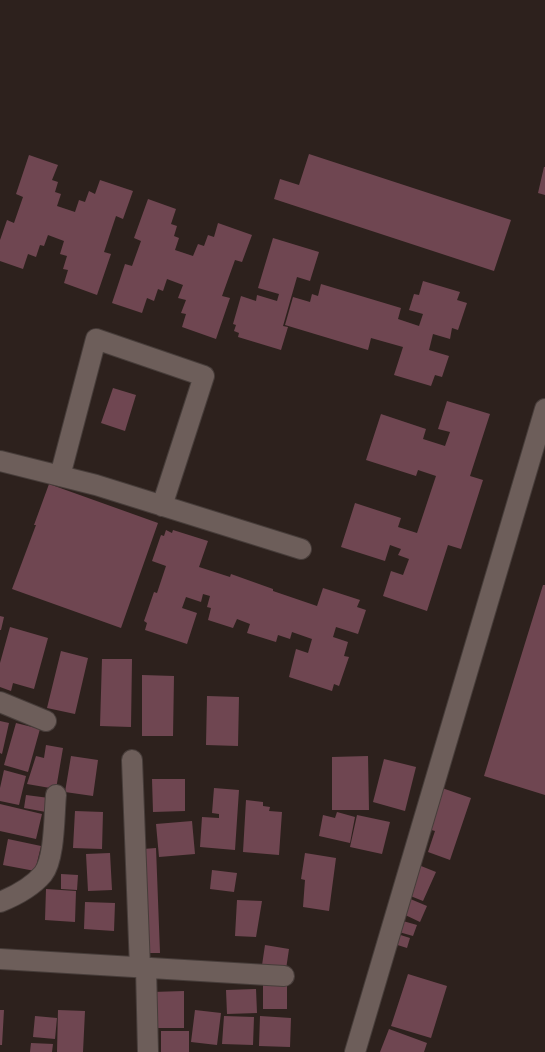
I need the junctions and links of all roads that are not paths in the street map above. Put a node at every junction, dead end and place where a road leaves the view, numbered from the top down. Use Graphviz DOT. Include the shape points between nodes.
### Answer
graph roads {
  1 [pos="545,409"];
  2 [pos="0,461"];
  3 [pos="60,476"];
  4 [pos="162,506"];
  5 [pos="301,549"];
  6 [pos="0,702"];
  7 [pos="46,721"];
  8 [pos="132,760"];
  9 [pos="56,795"];
  10 [pos="0,902"];
  11 [pos="0,958"];
  12 [pos="143,968"];
  13 [pos="284,976"];
  14 [pos="148,1052"];
  15 [pos="355,1052"];
  1 -- 15 [label="street"];
  2 -- 3 [label="street"];
  3 -- 4 [label="street"];
  3 -- 4 [label="street" via="96,339 204,376"];
  4 -- 5 [label="street"];
  6 -- 7 [label="street"];
  8 -- 12 [label="street"];
  9 -- 10 [label="street" via="50,859 44,873 17,896"];
  11 -- 12 [label="street"];
  12 -- 13 [label="street"];
  12 -- 14 [label="street"];
}
